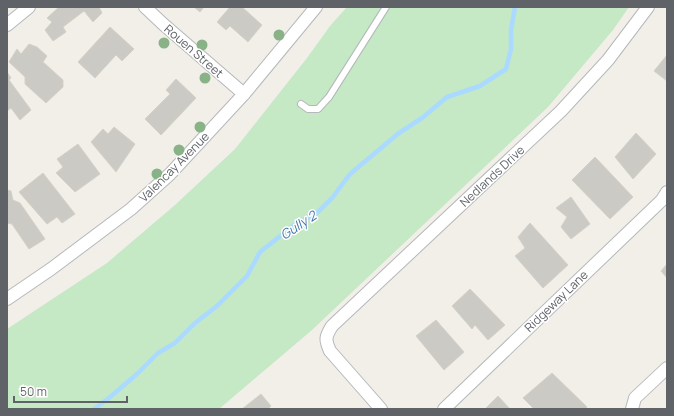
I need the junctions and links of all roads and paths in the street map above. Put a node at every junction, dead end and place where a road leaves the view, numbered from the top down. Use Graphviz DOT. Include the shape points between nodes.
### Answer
graph roads {
  1 [pos="29,7"];
  2 [pos="145,7"];
  3 [pos="316,7"];
  4 [pos="386,7"];
  5 [pos="648,7"];
  6 [pos="7,25"];
  7 [pos="244,94"];
  8 [pos="301,104"];
  9 [pos="667,192"];
  10 [pos="7,299"];
  11 [pos="667,368"];
  12 [pos="381,409"];
  13 [pos="444,409"];
  14 [pos="632,409"];
  1 -- 6 [label="street"];
  2 -- 7 [label="street, Rouen Street"];
  3 -- 7 [label="street, Valencay Avenue"];
  4 -- 8 [label="lane" via="329,98 318,109 308,109"];
  5 -- 12 [label="street, Nedlands Drive" via="608,60 561,111 332,326 327,335 330,351"];
  7 -- 10 [label="street, Valencay Avenue" via="170,174 131,209"];
  9 -- 13 [label="street, Ridgeway Lane" via="662,200"];
  11 -- 14 [label="street" via="635,398"];
}
